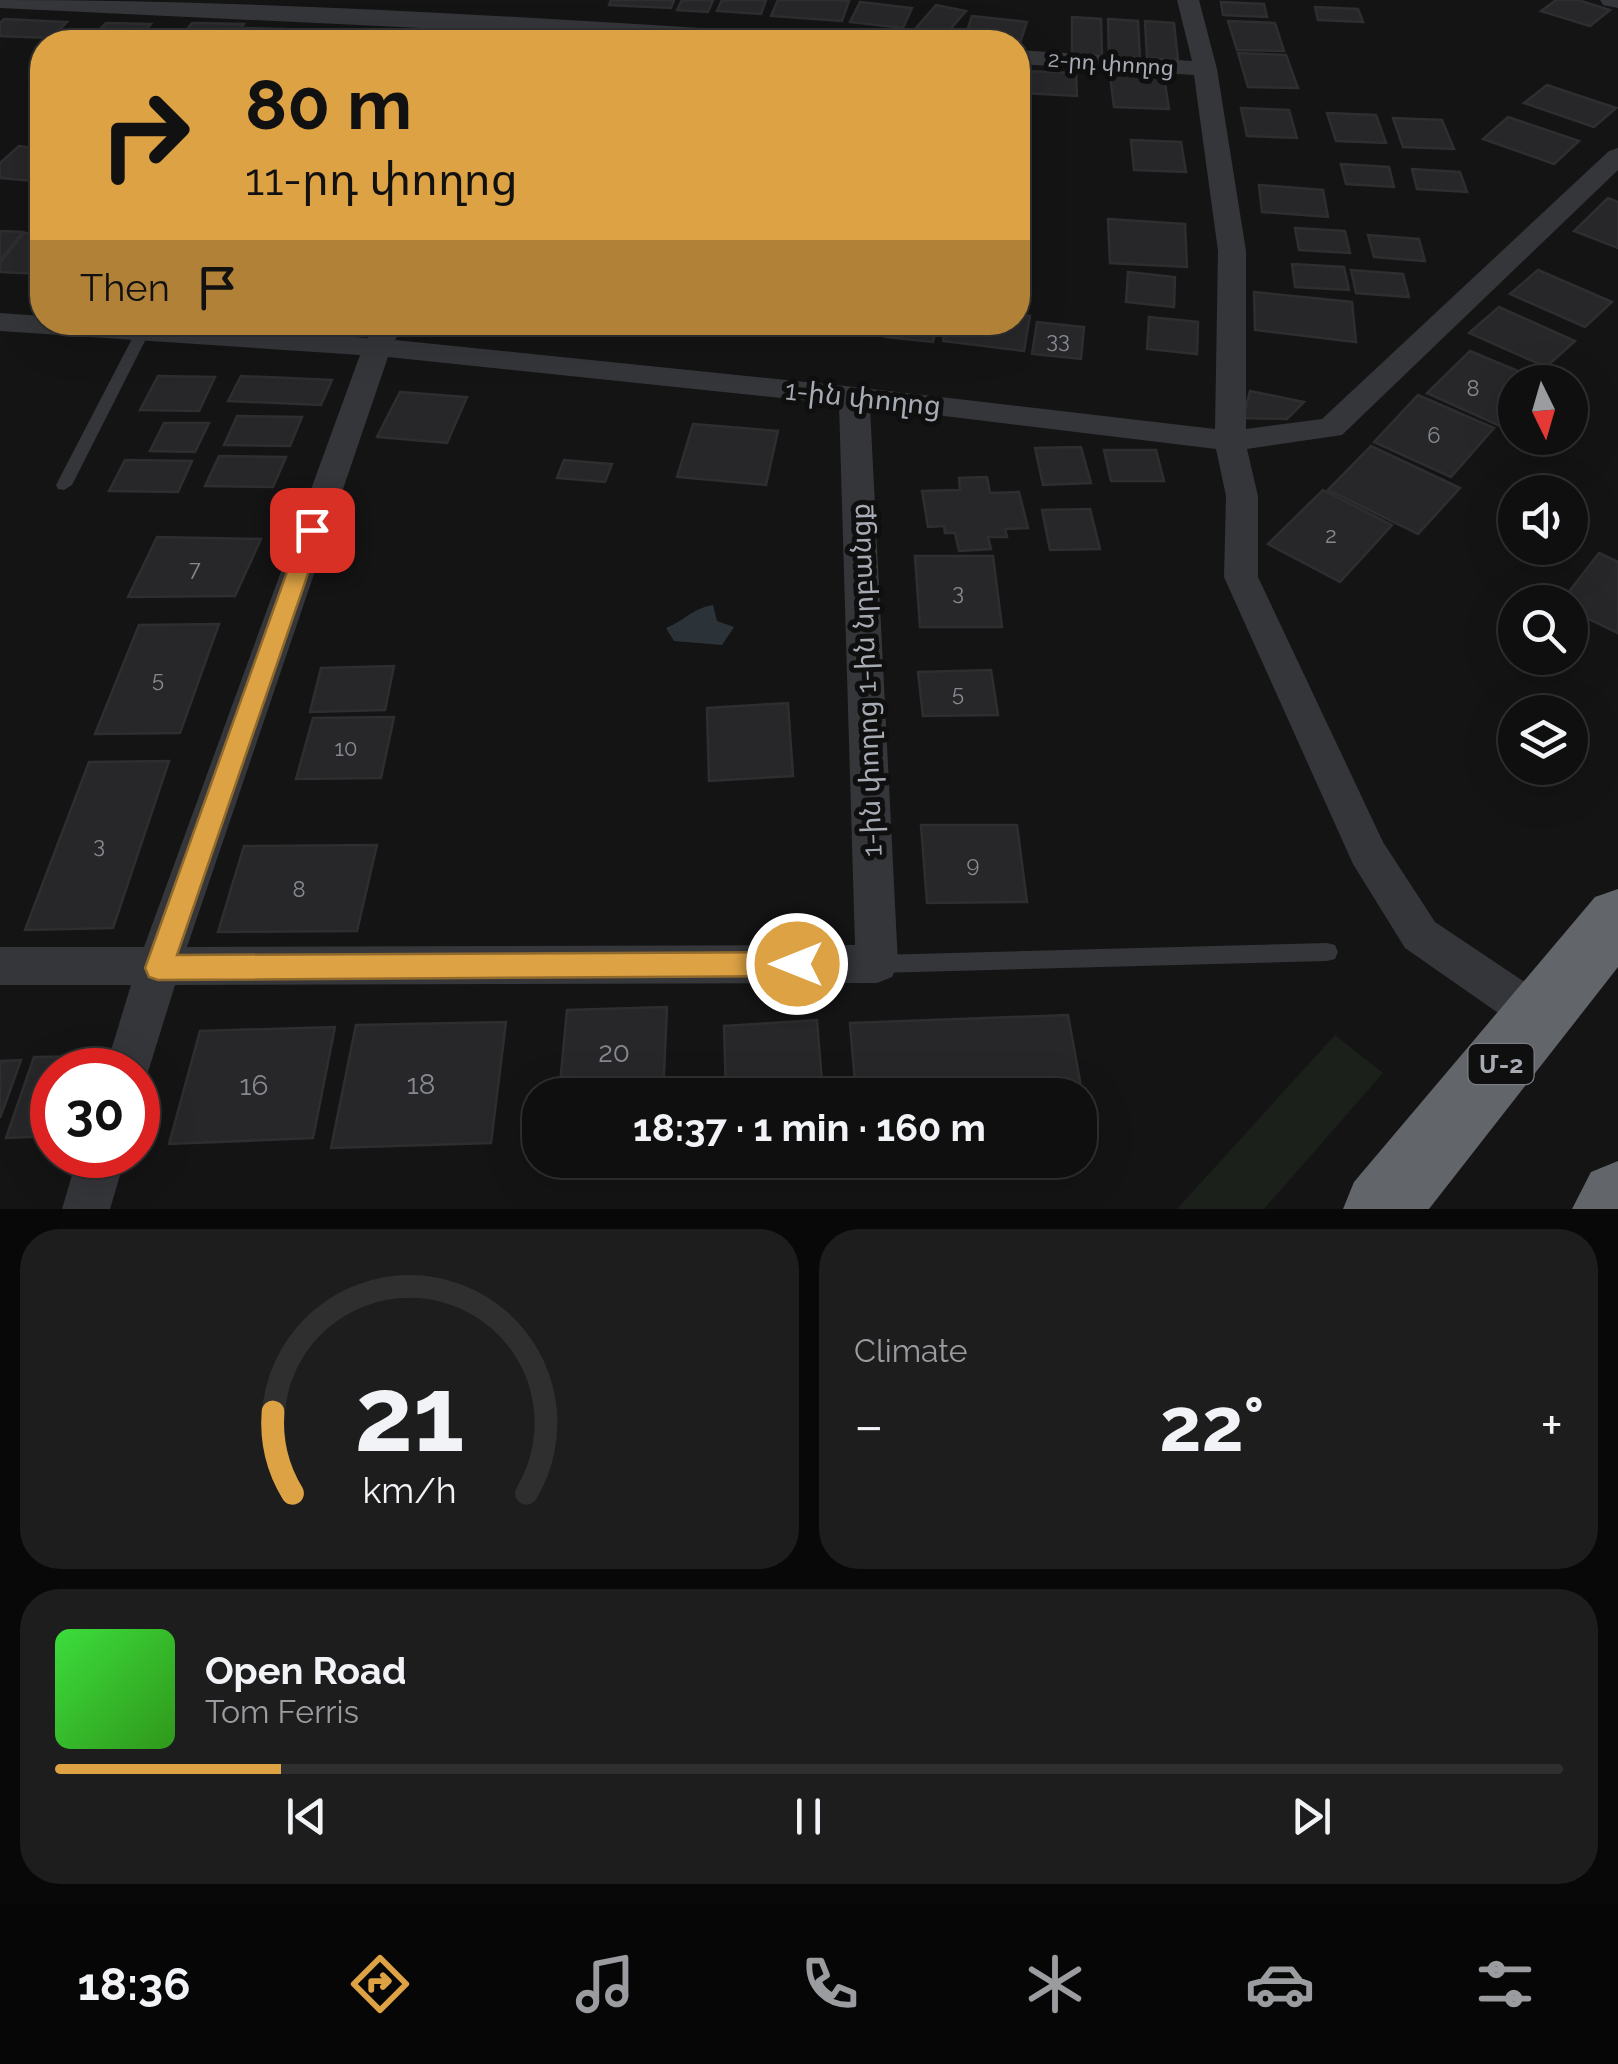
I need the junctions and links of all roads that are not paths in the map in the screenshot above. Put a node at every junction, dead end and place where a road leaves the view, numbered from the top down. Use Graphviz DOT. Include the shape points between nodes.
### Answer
graph roads {
  1 [pos="575,0"];
  2 [pos="1188,0"];
  3 [pos="1611,0"];
  4 [pos="0,2"];
  5 [pos="1618,2"];
  6 [pos="488,30"];
  7 [pos="560,30"];
  8 [pos="1030,57"];
  9 [pos="1205,69"];
  10 [pos="1618,156"];
  11 [pos="0,322"];
  12 [pos="30,324"];
  13 [pos="141,335"];
  14 [pos="384,335"];
  15 [pos="854,396"];
  16 [pos="1230,441"];
  17 [pos="64,485"];
  18 [pos="1618,917"];
  19 [pos="1327,952"];
  20 [pos="877,964"];
  21 [pos="0,966"];
  22 [pos="158,968"];
  23 [pos="1540,1017"];
  24 [pos="134,1048"];
  25 [pos="95,1178"];
  26 [pos="1618,1198"];
  27 [pos="86,1209"];
  28 [pos="1380,1209"];
  29 [pos="1610,1209"];
  1 -- 7 [label="street"];
  2 -- 9 [label="street"];
  3 -- 5 [label="street"];
  4 -- 6 [label="street"];
  8 -- 9 [label="street, 2-րդ փողոց"];
  9 -- 16 [label="street" via="1232,251"];
  10 -- 16 [label="street, 1-ին փողոց" via="1331,428"];
  11 -- 12 [label="street, 1-ին փողոց"];
  13 -- 17 [label="lane"];
  14 -- 15 [label="street, 1-ին փողոց"];
  14 -- 22 [label="street"];
  15 -- 16 [label="street, 1-ին փողոց"];
  15 -- 20 [label="street, 1-ին փողոց 1-ին նրբանցք"];
  16 -- 23 [label="street" via="1242,496 1240,577 1367,852 1420,935"];
  18 -- 23 [label="highway, Մ-2"];
  19 -- 20 [label="lane"];
  20 -- 22 [label="street"];
  21 -- 22 [label="street"];
  22 -- 24 [label="street"];
  23 -- 28 [label="highway, Մ-2"];
  25 -- 27 [label="street"];
  26 -- 29 [label="highway"];
}
